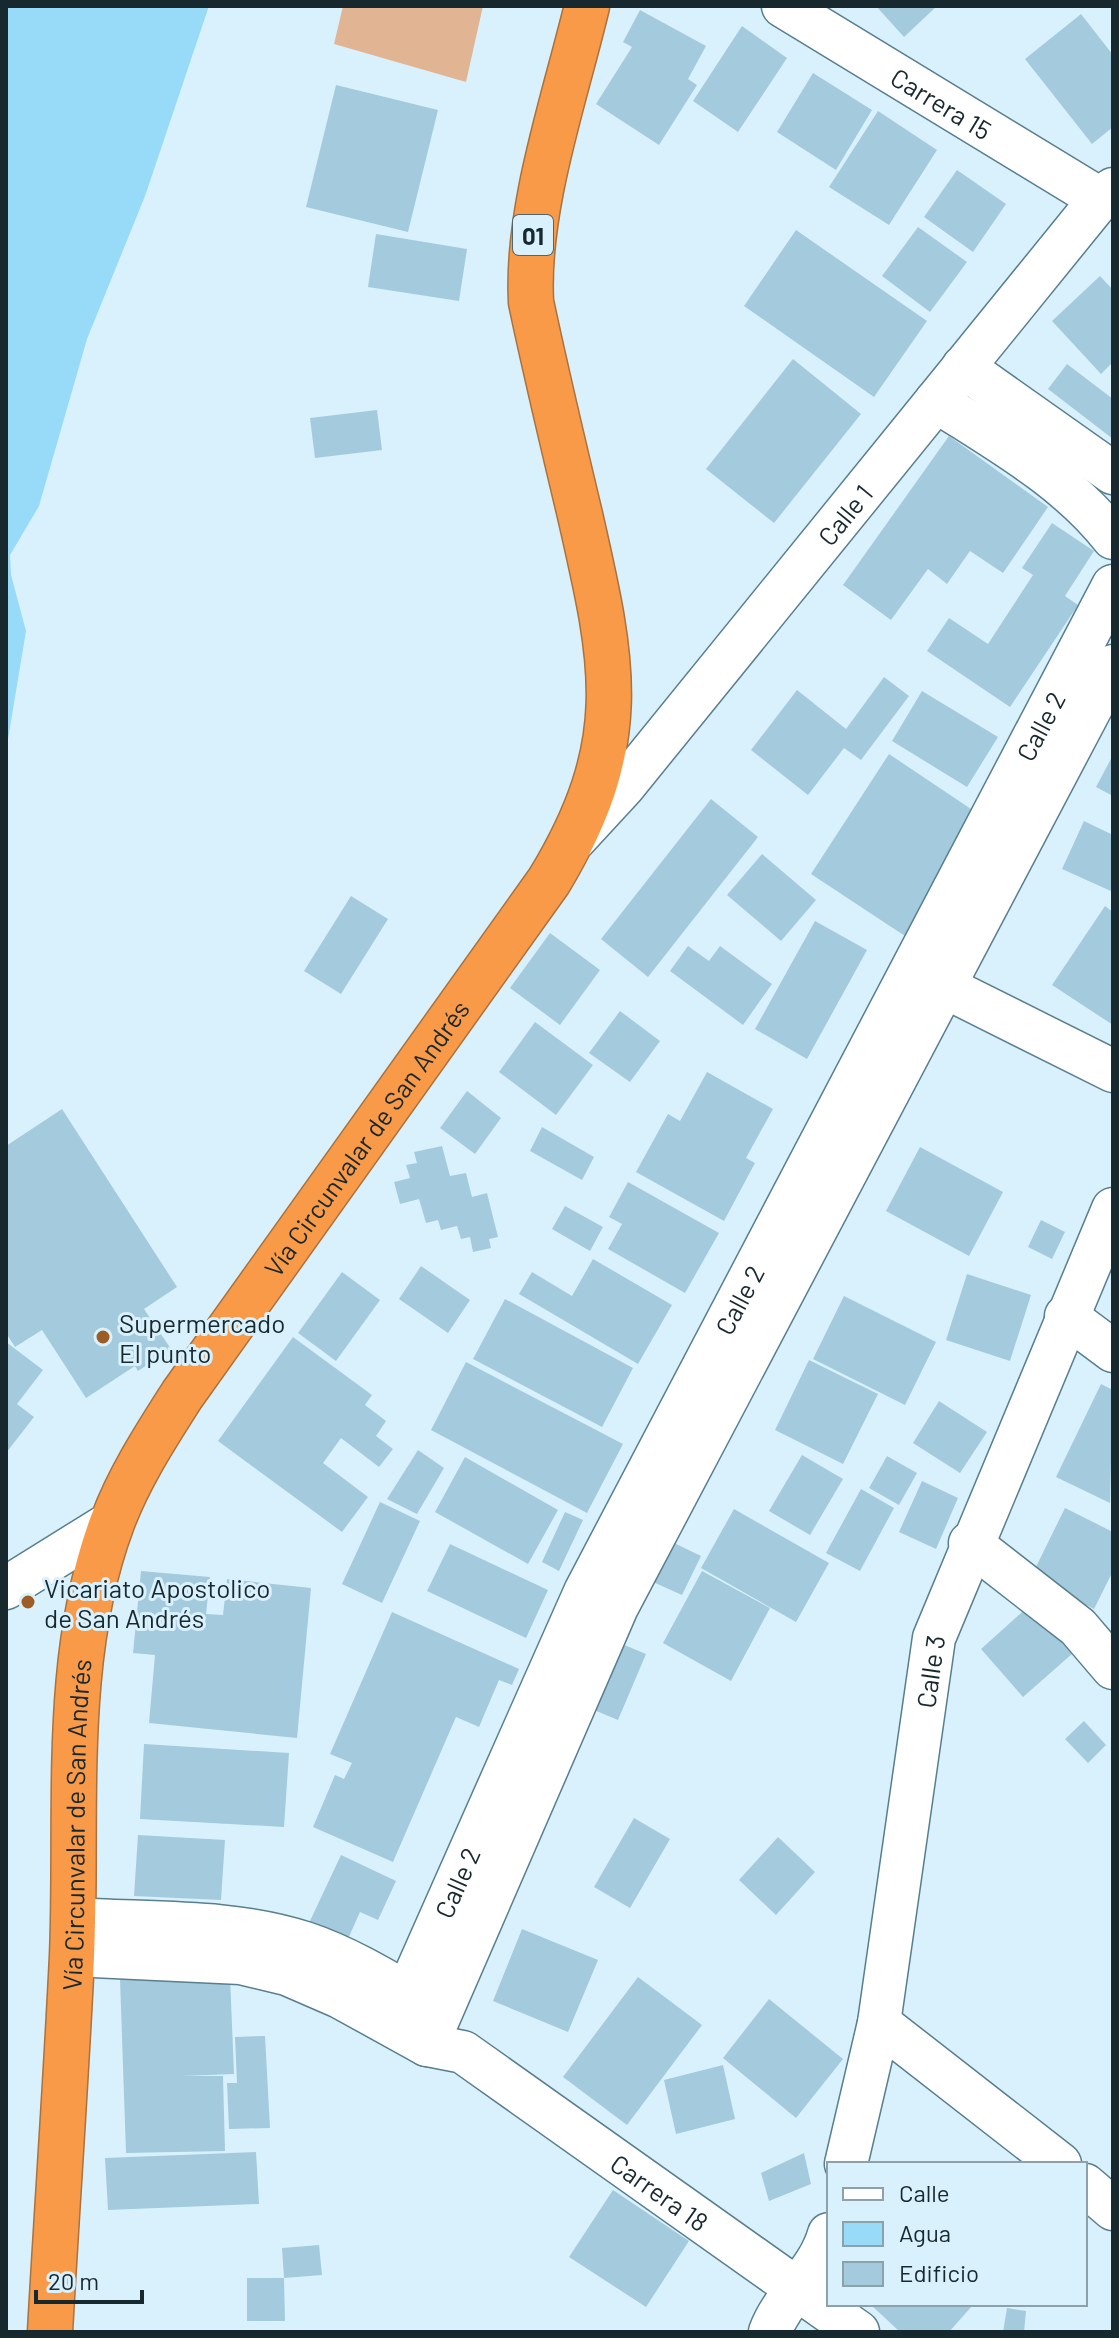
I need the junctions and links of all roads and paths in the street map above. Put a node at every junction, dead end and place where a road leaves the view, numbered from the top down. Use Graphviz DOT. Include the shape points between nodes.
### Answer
graph roads {
  1 [pos="587,6"];
  2 [pos="783,6"];
  3 [pos="1107,194"];
  4 [pos="963,367"];
  5 [pos="936,401"];
  6 [pos="1113,473"];
  7 [pos="1113,538"];
  8 [pos="1113,586"];
  9 [pos="1113,666"];
  10 [pos="574,840"];
  11 [pos="929,979"];
  12 [pos="1113,1071"];
  13 [pos="1113,1209"];
  14 [pos="1066,1316"];
  15 [pos="1113,1351"];
  16 [pos="112,1522"];
  17 [pos="970,1543"];
  18 [pos="6,1588"];
  19 [pos="1113,1668"];
  20 [pos="72,1937"];
  21 [pos="879,2023"];
  22 [pos="427,2026"];
  23 [pos="846,2162"];
  24 [pos="1057,2162"];
  25 [pos="1087,2187"];
  26 [pos="1113,2209"];
  27 [pos="827,2239"];
  28 [pos="798,2287"];
  29 [pos="50,2332"];
  30 [pos="770,2332"];
  31 [pos="858,2332"];
  1 -- 10 [label="highway, Vía Circunvalar de San Andrés / 01" via="533,230 529,269 531,302 606,629 610,679 600,770"];
  2 -- 3 [label="street, Carrera 15"];
  3 -- 4 [label="street, Calle 1"];
  4 -- 5 [label="street, Calle 1"];
  4 -- 6 [label="street"];
  5 -- 7 [label="street" via="1039,468 1097,517"];
  5 -- 10 [label="street, Calle 1" via="623,787"];
  8 -- 11 [label="street, Calle 2"];
  9 -- 11 [label="street, Calle 2"];
  10 -- 16 [label="highway, Vía Circunvalar de San Andrés / 01" via="182,1395 147,1450"];
  11 -- 12 [label="street"];
  11 -- 22 [label="street, Calle 2" via="601,1600"];
  13 -- 14 [label="street, Calle 3"];
  14 -- 15 [label="street"];
  14 -- 17 [label="street, Calle 3"];
  16 -- 18 [label="street"];
  16 -- 20 [label="highway, Vía Circunvalar de San Andrés / 01" via="96,1576 78,1707"];
  17 -- 19 [label="street" via="1078,1627"];
  17 -- 21 [label="street, Calle 3" via="934,1638"];
  20 -- 22 [label="street, Carrera 18" via="287,1974"];
  20 -- 29 [label="highway, Vía Circunvalar de San Andrés / 01"];
  21 -- 23 [label="street, Calle 3"];
  21 -- 24 [label="street"];
  22 -- 28 [label="street, Carrera 18"];
  25 -- 26 [label="street"];
  27 -- 28 [label="street" via="816,2266"];
  28 -- 30 [label="street"];
  28 -- 31 [label="street, Carrera 18"];
}
